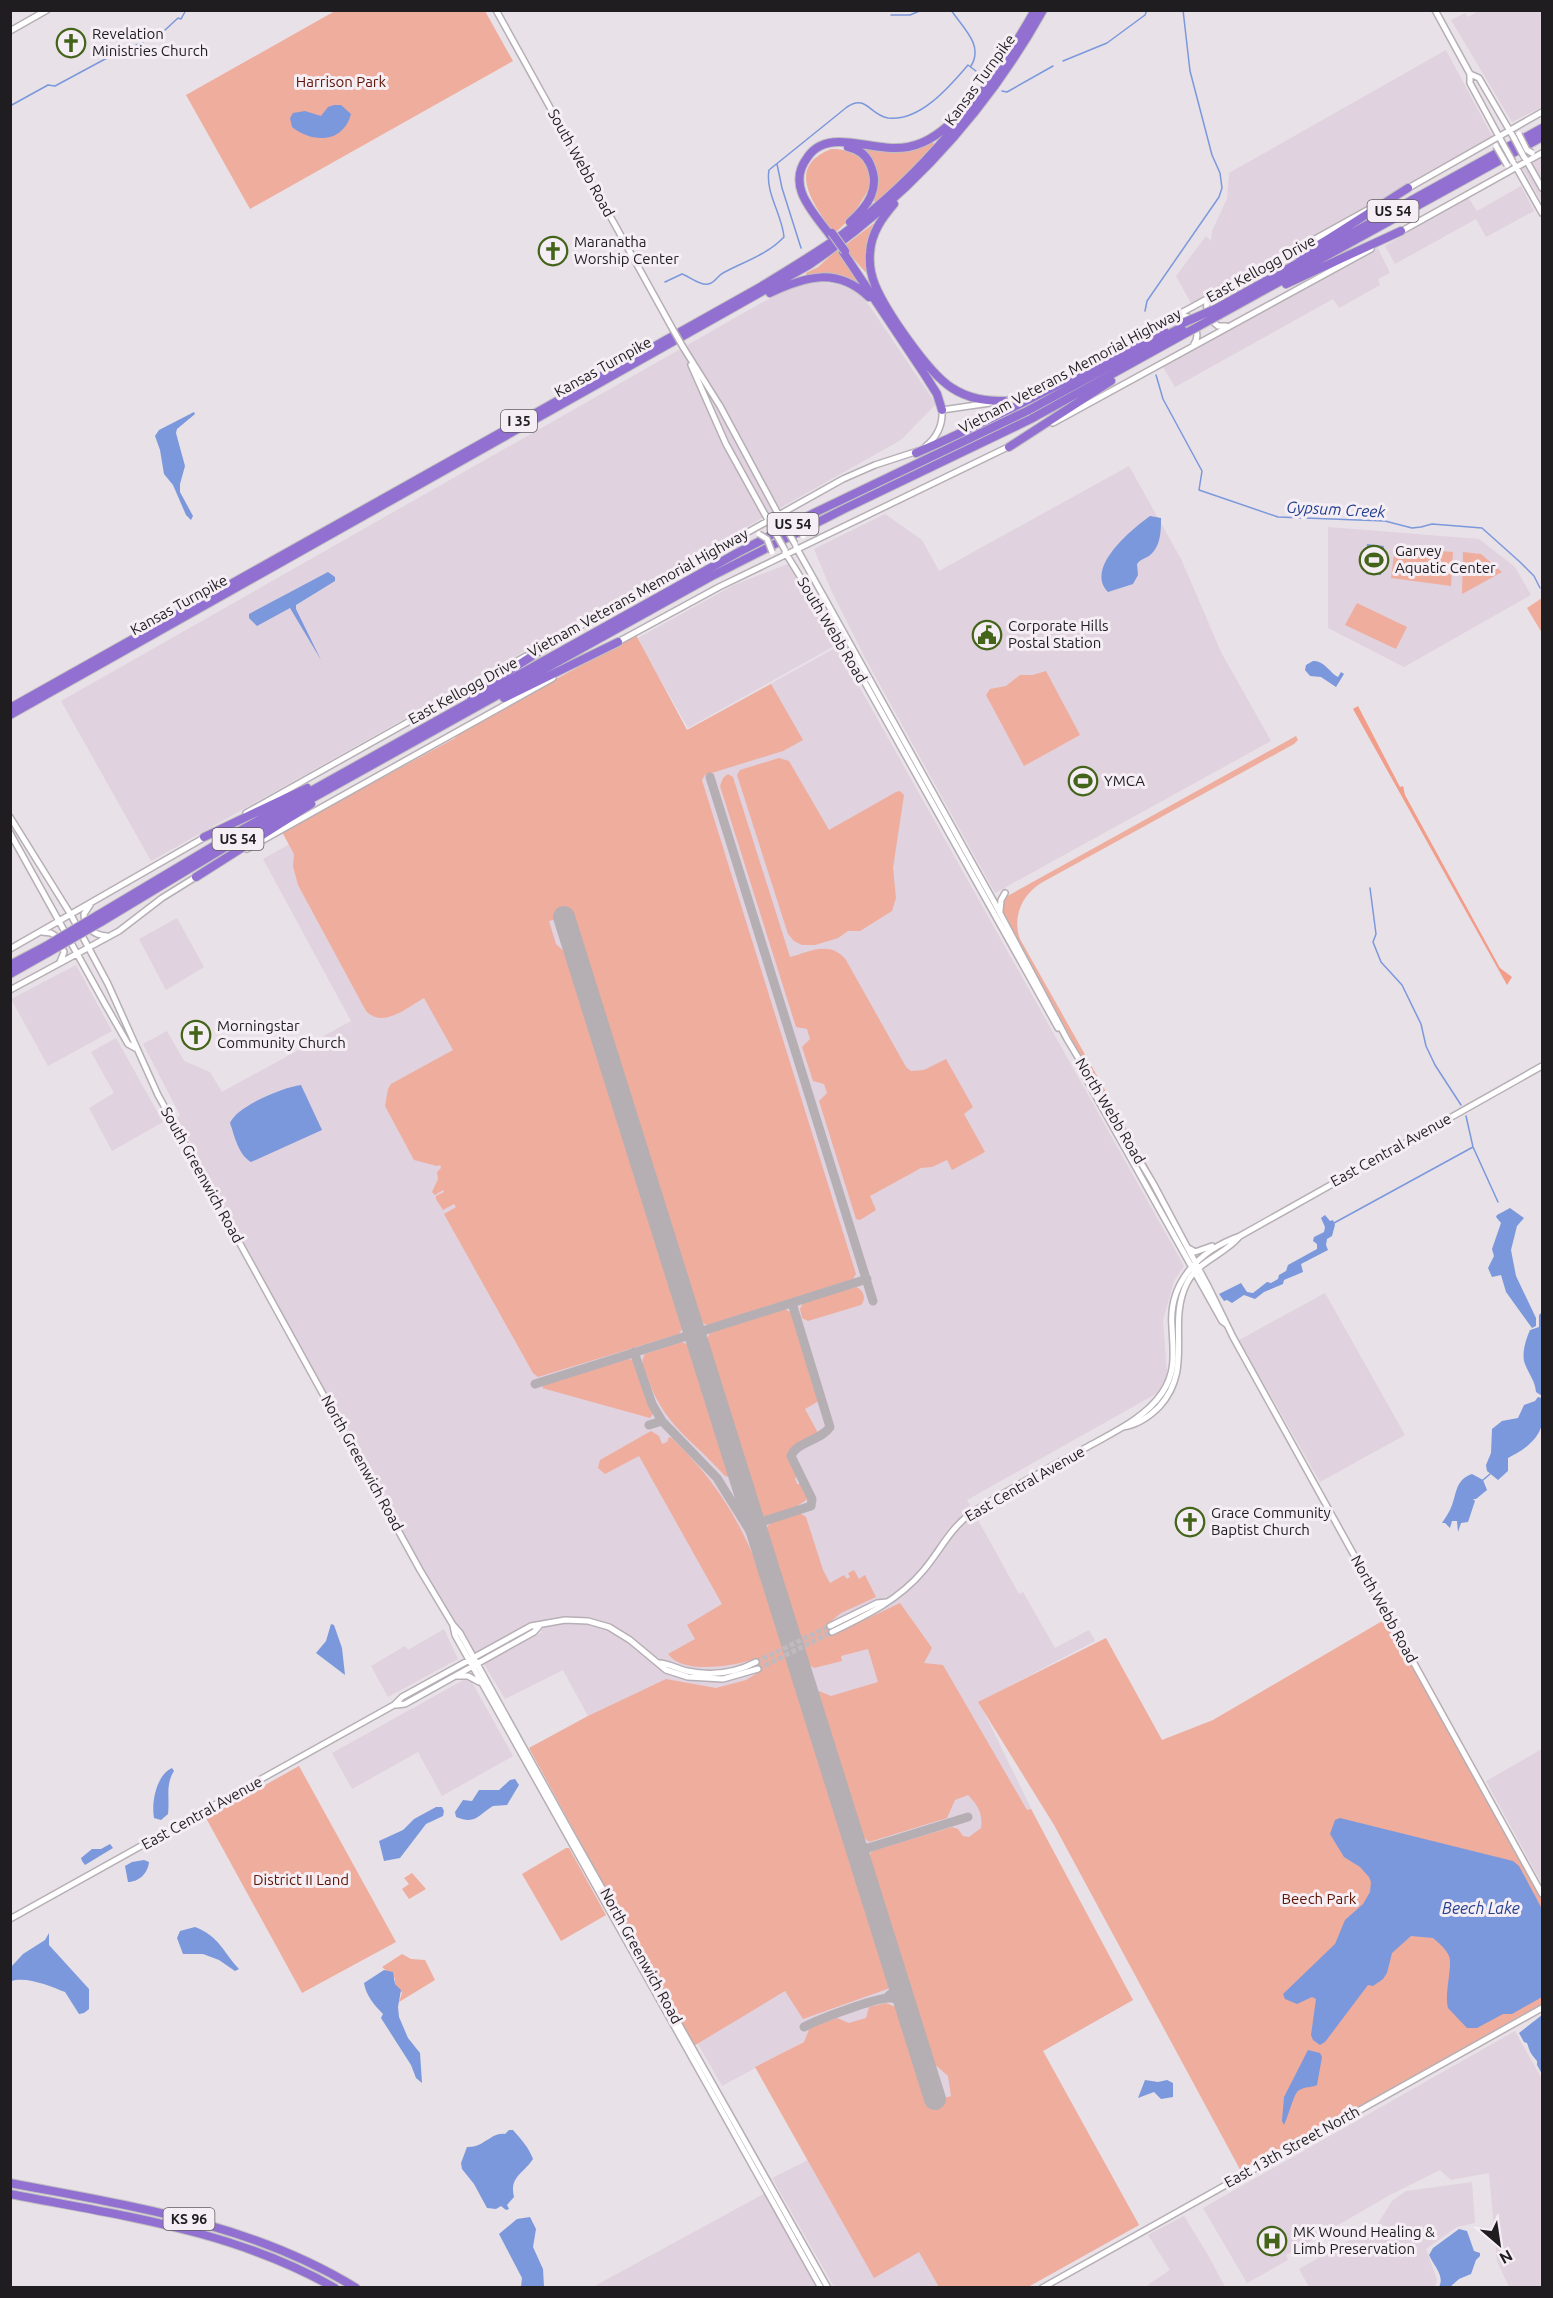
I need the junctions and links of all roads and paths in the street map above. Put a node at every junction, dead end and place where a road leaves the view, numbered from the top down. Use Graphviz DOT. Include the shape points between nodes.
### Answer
graph roads {
  1 [pos="47,10"];
  2 [pos="496,10"];
  3 [pos="1035,10"];
  4 [pos="1043,10"];
  5 [pos="1435,10"];
  6 [pos="10,31"];
  7 [pos="1470,74"];
  8 [pos="989,84"];
  9 [pos="1542,112"];
  10 [pos="1522,124"];
  11 [pos="1542,127"];
  12 [pos="1510,130"];
  13 [pos="1499,137"];
  14 [pos="1542,138"];
  15 [pos="1522,139"];
  16 [pos="1486,144"];
  17 [pos="1500,145"];
  18 [pos="1542,153"];
  19 [pos="1525,159"];
  20 [pos="1512,165"];
  21 [pos="1503,175"];
  22 [pos="915,180"];
  23 [pos="1408,188"];
  24 [pos="1542,188"];
  25 [pos="1542,213"];
  26 [pos="1401,231"];
  27 [pos="831,234"];
  28 [pos="824,247"];
  29 [pos="844,252"];
  30 [pos="1243,294"];
  31 [pos="1211,297"];
  32 [pos="1229,306"];
  33 [pos="881,309"];
  34 [pos="892,314"];
  35 [pos="1177,315"];
  36 [pos="717,318"];
  37 [pos="1228,325"];
  38 [pos="1185,327"];
  39 [pos="1178,338"];
  40 [pos="1193,345"];
  41 [pos="683,347"];
  42 [pos="1005,401"];
  43 [pos="942,410"];
  44 [pos="1009,447"];
  45 [pos="916,453"];
  46 [pos="798,504"];
  47 [pos="778,514"];
  48 [pos="768,520"];
  49 [pos="747,532"];
  50 [pos="818,539"];
  51 [pos="796,547"];
  52 [pos="786,553"];
  53 [pos="768,563"];
  54 [pos="576,628"];
  55 [pos="618,642"];
  56 [pos="10,708"];
  57 [pos="10,716"];
  58 [pos="408,736"];
  59 [pos="416,741"];
  60 [pos="375,759"];
  61 [pos="931,794"];
  62 [pos="10,816"];
  63 [pos="10,833"];
  64 [pos="204,837"];
  65 [pos="196,877"];
  66 [pos="1005,893"];
  67 [pos="983,894"];
  68 [pos="993,900"];
  69 [pos="91,903"];
  70 [pos="991,908"];
  71 [pos="1000,913"];
  72 [pos="71,915"];
  73 [pos="59,921"];
  74 [pos="39,933"];
  75 [pos="110,936"];
  76 [pos="89,948"];
  77 [pos="10,949"];
  78 [pos="48,949"];
  79 [pos="77,954"];
  80 [pos="10,965"];
  81 [pos="56,965"];
  82 [pos="10,974"];
  83 [pos="10,990"];
  84 [pos="135,1048"];
  85 [pos="1542,1066"];
  86 [pos="1240,1236"];
  87 [pos="1220,1245"];
  88 [pos="1188,1248"];
  89 [pos="1195,1268"];
  90 [pos="272,1301"];
  91 [pos="453,1625"];
  92 [pos="540,1625"];
  93 [pos="831,1629"];
  94 [pos="466,1643"];
  95 [pos="490,1649"];
  96 [pos="473,1662"];
  97 [pos="758,1665"];
  98 [pos="453,1677"];
  99 [pos="480,1683"];
  100 [pos="393,1705"];
  101 [pos="1542,1894"];
  102 [pos="10,1919"];
  103 [pos="1542,2008"];
  104 [pos="10,2183"];
  105 [pos="10,2194"];
  106 [pos="335,2288"];
  107 [pos="356,2288"];
  108 [pos="821,2288"];
  109 [pos="828,2288"];
  110 [pos="1042,2288"];
  1 -- 6 [label="main road"];
  2 -- 41 [label="main road, South Webb Road, bridge"];
  3 -- 8 [label="highway, Kansas Turnpike / I 35"];
  4 -- 22 [label="highway, Kansas Turnpike / I 35" via="981,104"];
  5 -- 7 [label="main road"];
  7 -- 12 [label="main road" via="1479,78"];
  7 -- 13 [label="main road" via="1470,83"];
  8 -- 27 [label="highway" via="927,141 893,148 840,142 814,150 800,171 800,190"];
  8 -- 28 [label="highway, Kansas Turnpike / I 35" via="907,178"];
  9 -- 10 [label="main road, East Kellogg Drive"];
  10 -- 12 [label="main road, East Kellogg Drive"];
  10 -- 15 [label="main road"];
  11 -- 15 [label="highway, Vietnam Veterans Memorial Highway / US 54"];
  12 -- 13 [label="main road, East Kellogg Drive"];
  12 -- 15 [label="main road"];
  13 -- 16 [label="main road, East Kellogg Drive"];
  13 -- 17 [label="main road"];
  14 -- 15 [label="highway"];
  15 -- 18 [label="main road, bridge" via="1527,150"];
  15 -- 19 [label="main road, bridge"];
  15 -- 30 [label="highway, Vietnam Veterans Memorial Highway / US 54"];
  15 -- 32 [label="highway, Vietnam Veterans Memorial Highway / US 54"];
  16 -- 17 [label="main road"];
  16 -- 23 [label="main road, East Kellogg Drive"];
  17 -- 20 [label="main road, bridge"];
  18 -- 19 [label="main road"];
  19 -- 20 [label="main road"];
  19 -- 24 [label="main road"];
  20 -- 21 [label="main road"];
  20 -- 21 [label="main road"];
  20 -- 25 [label="main road"];
  21 -- 26 [label="main road"];
  22 -- 34 [label="highway" via="876,228 870,247 872,276"];
  22 -- 36 [label="highway, Kansas Turnpike / I 35" via="832,249"];
  23 -- 30 [label="highway"];
  23 -- 31 [label="main road, East Kellogg Drive"];
  26 -- 32 [label="highway"];
  26 -- 37 [label="main road"];
  27 -- 28 [label="highway" via="805,194 803,175 810,159 819,151 831,146 850,147 868,159 874,187 861,210"];
  27 -- 29 [label="highway, bridge"];
  28 -- 56 [label="highway, Kansas Turnpike / I 35" via="762,286"];
  29 -- 33 [label="highway"];
  29 -- 34 [label="highway"];
  30 -- 32 [label="highway, Vietnam Veterans Memorial Highway / US 54"];
  31 -- 35 [label="main road, East Kellogg Drive"];
  31 -- 37 [label="main road" via="1206,307 1212,320 1218,326"];
  32 -- 38 [label="highway, Vietnam Veterans Memorial Highway / US 54, bridge"];
  33 -- 36 [label="highway" via="849,283 815,277"];
  33 -- 43 [label="highway" via="932,386"];
  34 -- 42 [label="highway" via="925,363 946,385 972,398"];
  35 -- 40 [label="main road" via="1190,319 1198,335"];
  35 -- 42 [label="main road, East Kellogg Drive" via="1027,395"];
  36 -- 57 [label="highway, Kansas Turnpike / I 35"];
  37 -- 40 [label="main road"];
  38 -- 39 [label="highway, Vietnam Veterans Memorial Highway / US 54"];
  38 -- 45 [label="highway" via="1115,355 970,430"];
  38 -- 58 [label="highway, Vietnam Veterans Memorial Highway / US 54" via="1027,411 737,553"];
  39 -- 44 [label="highway"];
  39 -- 59 [label="highway, Vietnam Veterans Memorial Highway / US 54" via="1031,419 736,563"];
  40 -- 44 [label="main road"];
  41 -- 47 [label="main road, South Webb Road"];
  41 -- 48 [label="main road, South Webb Road" via="726,444"];
  42 -- 43 [label="main road, East Kellogg Drive"];
  43 -- 45 [label="main road, East Kellogg Drive" via="936,436"];
  44 -- 50 [label="main road"];
  45 -- 46 [label="main road, East Kellogg Drive" via="861,471"];
  46 -- 47 [label="main road, East Kellogg Drive"];
  46 -- 50 [label="main road, bridge" via="792,517 803,536"];
  47 -- 48 [label="main road, East Kellogg Drive"];
  47 -- 51 [label="main road, South Webb Road, bridge"];
  48 -- 49 [label="main road, East Kellogg Drive"];
  48 -- 52 [label="main road, South Webb Road, bridge"];
  49 -- 53 [label="main road, bridge" via="767,539 772,552"];
  49 -- 54 [label="main road, East Kellogg Drive"];
  50 -- 51 [label="main road"];
  51 -- 52 [label="main road"];
  51 -- 61 [label="main road, South Webb Road"];
  52 -- 53 [label="main road"];
  52 -- 61 [label="main road, South Webb Road"];
  53 -- 55 [label="main road"];
  54 -- 58 [label="highway"];
  54 -- 64 [label="main road, East Kellogg Drive"];
  55 -- 59 [label="highway"];
  55 -- 65 [label="main road"];
  58 -- 60 [label="highway, Vietnam Veterans Memorial Highway / US 54"];
  59 -- 60 [label="highway, Vietnam Veterans Memorial Highway / US 54"];
  60 -- 64 [label="highway"];
  60 -- 65 [label="highway"];
  60 -- 78 [label="highway, Vietnam Veterans Memorial Highway / US 54, bridge"];
  61 -- 67 [label="main road, South Webb Road"];
  61 -- 68 [label="main road, South Webb Road"];
  62 -- 72 [label="main road, South Greenwich Road"];
  63 -- 73 [label="main road, South Greenwich Road"];
  64 -- 69 [label="main road, East Kellogg Drive"];
  65 -- 75 [label="main road"];
  66 -- 71 [label="main road"];
  67 -- 68 [label="main road"];
  67 -- 70 [label="main road, South Webb Road"];
  68 -- 70 [label="main road"];
  68 -- 71 [label="main road, North Webb Road"];
  69 -- 72 [label="main road, East Kellogg Drive"];
  69 -- 75 [label="main road" via="84,914 87,926 96,934"];
  70 -- 89 [label="main road, North Webb Road"];
  71 -- 88 [label="main road, North Webb Road" via="1067,1039"];
  72 -- 73 [label="main road, East Kellogg Drive"];
  72 -- 76 [label="main road, South Greenwich Road"];
  73 -- 74 [label="main road, East Kellogg Drive"];
  73 -- 79 [label="main road, South Greenwich Road"];
  74 -- 77 [label="main road, East Kellogg Drive"];
  74 -- 81 [label="main road" via="51,933 60,942 64,956"];
  75 -- 76 [label="main road"];
  76 -- 79 [label="main road"];
  76 -- 84 [label="main road, South Greenwich Road"];
  78 -- 80 [label="highway, Vietnam Veterans Memorial Highway / US 54"];
  78 -- 82 [label="highway, Vietnam Veterans Memorial Highway / US 54"];
  79 -- 81 [label="main road"];
  79 -- 84 [label="main road, South Greenwich Road" via="128,1044"];
  81 -- 83 [label="main road"];
  84 -- 90 [label="main road, South Greenwich Road"];
  85 -- 86 [label="main road, East Central Avenue"];
  86 -- 87 [label="main road, East Central Avenue"];
  86 -- 89 [label="main road, East Central Avenue"];
  87 -- 88 [label="main road" via="1195,1252"];
  87 -- 89 [label="main road, East Central Avenue"];
  88 -- 89 [label="main road, North Webb Road"];
  89 -- 93 [label="main road, East Central Avenue" via="1178,1287 1172,1306 1174,1360 1168,1383 1149,1408 1123,1427 970,1514 950,1533 916,1579 880,1608"];
  89 -- 101 [label="main road, North Webb Road"];
  90 -- 91 [label="main road, North Greenwich Road"];
  91 -- 94 [label="main road, North Greenwich Road"];
  91 -- 96 [label="main road, North Greenwich Road"];
  92 -- 95 [label="main road, East Central Avenue"];
  92 -- 96 [label="main road, East Central Avenue" via="534,1632"];
  92 -- 97 [label="main road, East Central Avenue" via="565,1620 598,1624 625,1636 666,1670 705,1680 731,1678"];
  94 -- 95 [label="main road" via="476,1649"];
  94 -- 96 [label="main road, North Greenwich Road"];
  95 -- 96 [label="main road, East Central Avenue"];
  96 -- 98 [label="main road, East Central Avenue"];
  96 -- 99 [label="main road, North Greenwich Road"];
  96 -- 100 [label="main road, East Central Avenue"];
  96 -- 109 [label="main road, North Greenwich Road"];
  98 -- 99 [label="main road" via="468,1676"];
  98 -- 100 [label="main road, East Central Avenue" via="405,1704"];
  99 -- 108 [label="main road, North Greenwich Road"];
  100 -- 102 [label="main road, East Central Avenue"];
  103 -- 110 [label="main road, East 13th Street North"];
  104 -- 107 [label="highway, KS 96" via="217,2227 292,2254"];
  105 -- 106 [label="highway, KS 96" via="211,2235 269,2255"];
}
